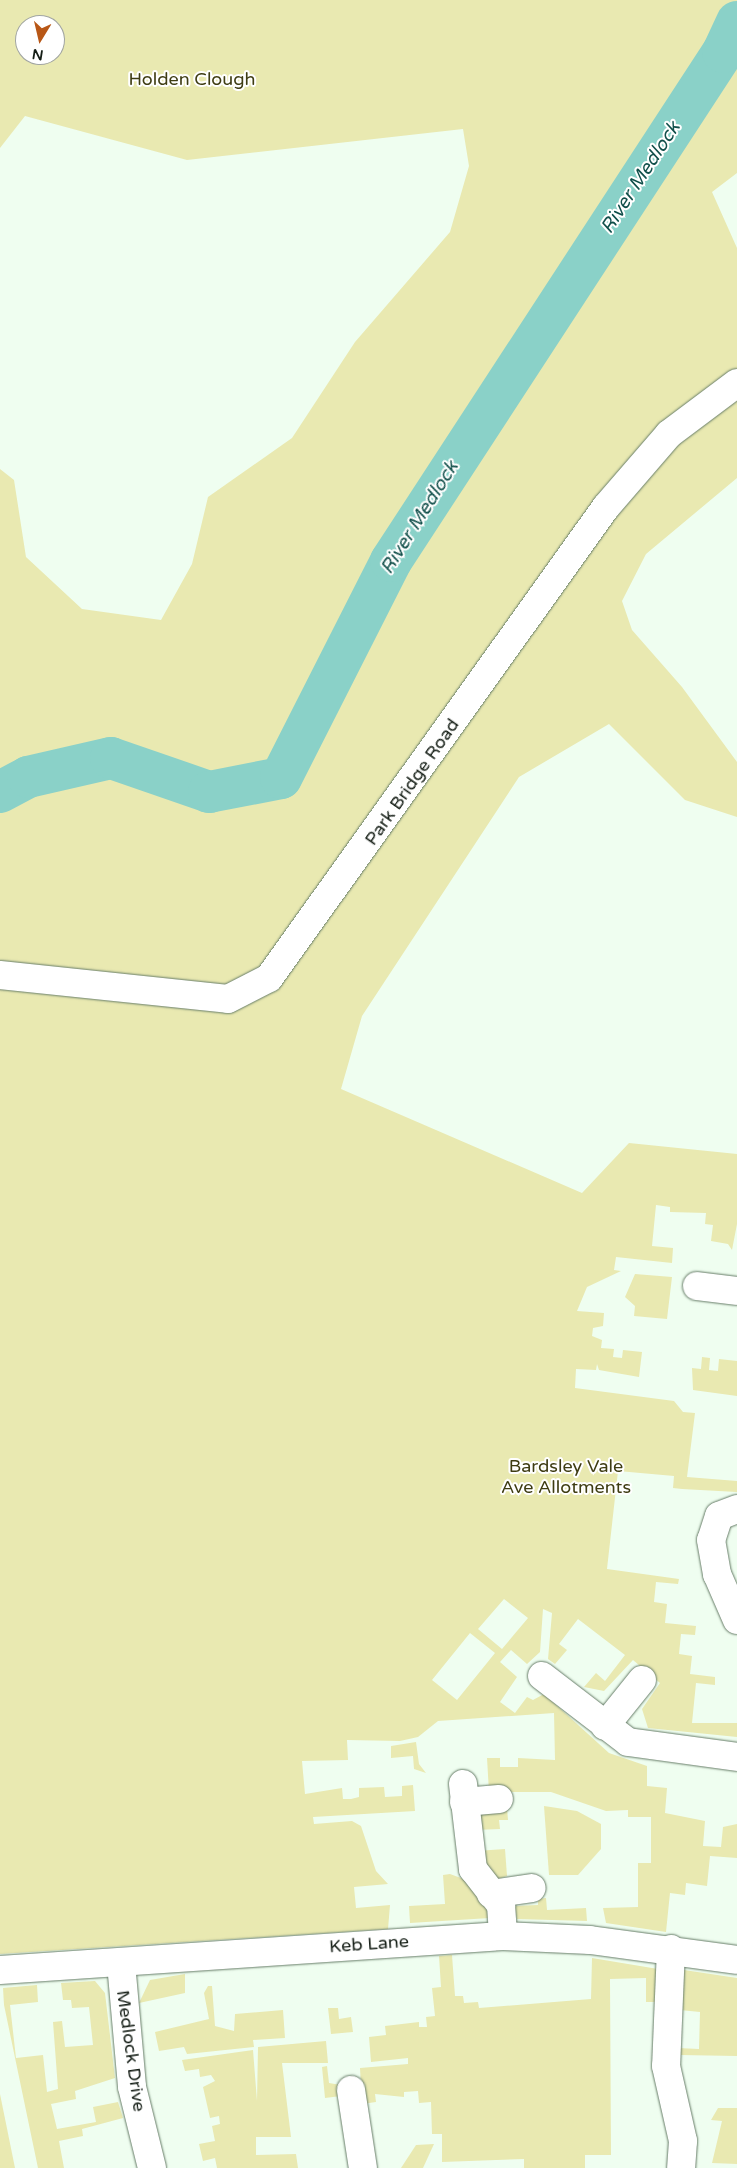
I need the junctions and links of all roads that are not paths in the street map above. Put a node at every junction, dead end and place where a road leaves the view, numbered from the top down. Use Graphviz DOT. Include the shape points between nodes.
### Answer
graph roads {
  1 [pos="737,383"];
  2 [pos="0,975"];
  3 [pos="696,1286"];
  4 [pos="737,1291"];
  5 [pos="737,1509"];
  6 [pos="737,1620"];
  7 [pos="542,1676"];
  8 [pos="642,1680"];
  9 [pos="605,1726"];
  10 [pos="737,1756"];
  11 [pos="499,1799"];
  12 [pos="532,1888"];
  13 [pos="491,1894"];
  14 [pos="503,1936"];
  15 [pos="671,1949"];
  16 [pos="737,1960"];
  17 [pos="121,1963"];
  18 [pos="0,1970"];
  19 [pos="351,2090"];
  20 [pos="152,2168"];
  21 [pos="363,2168"];
  22 [pos="681,2168"];
  1 -- 2 [label="street, Park Bridge Road" via="669,434 606,507 269,978 228,999"];
  3 -- 4 [label="street"];
  5 -- 6 [label="street" via="719,1516 711,1540 717,1574"];
  7 -- 9 [label="street"];
  8 -- 9 [label="street"];
  9 -- 10 [label="street" via="643,1747"];
  11 -- 13 [label="street" via="464,1793 473,1869"];
  12 -- 13 [label="street"];
  13 -- 14 [label="street" via="501,1906"];
  14 -- 15 [label="street, Keb Lane"];
  14 -- 17 [label="street, Keb Lane"];
  15 -- 16 [label="street, Keb Lane"];
  15 -- 22 [label="street" via="666,2066 683,2141"];
  17 -- 18 [label="street, Keb Lane"];
  17 -- 20 [label="street, Medlock Drive" via="132,2087"];
  19 -- 21 [label="street" via="346,2143"];
}
